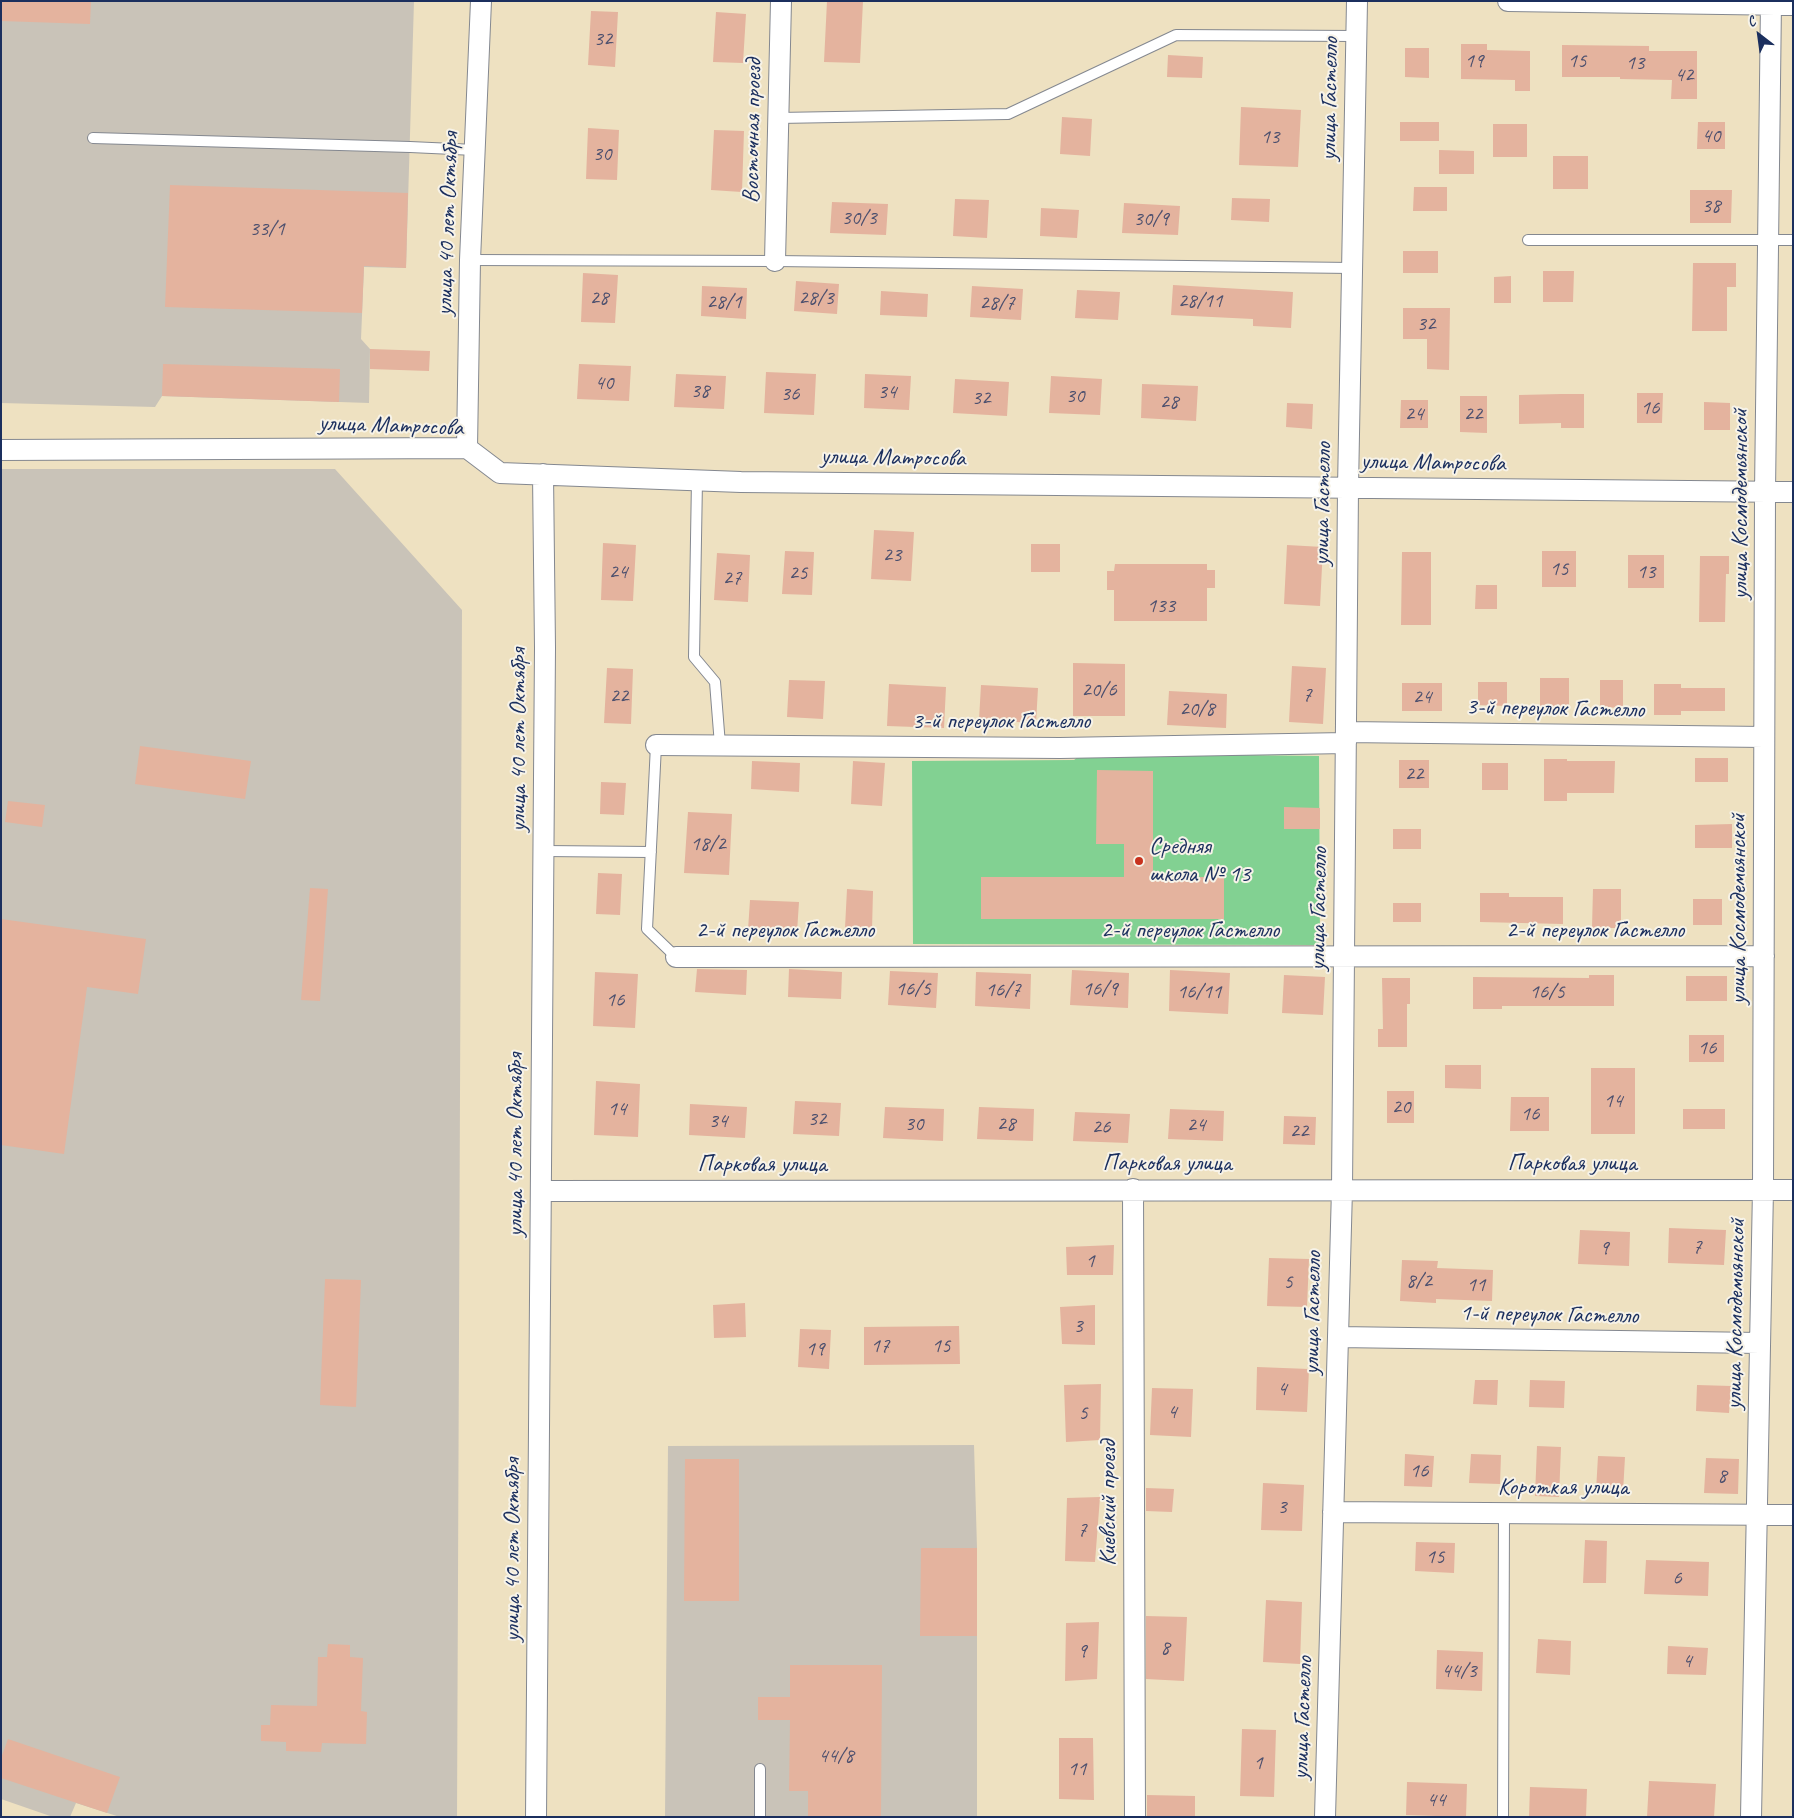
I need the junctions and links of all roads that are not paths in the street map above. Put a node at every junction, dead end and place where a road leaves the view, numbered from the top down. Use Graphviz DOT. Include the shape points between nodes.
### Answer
graph roads {
  1 [pos="481,1"];
  2 [pos="781,1"];
  3 [pos="1357,1"];
  4 [pos="1508,1"];
  5 [pos="1771,3"];
  6 [pos="1793,4"];
  7 [pos="1356,36"];
  8 [pos="778,118"];
  9 [pos="93,138"];
  10 [pos="475,150"];
  11 [pos="1528,240"];
  12 [pos="1768,240"];
  13 [pos="1793,240"];
  14 [pos="470,260"];
  15 [pos="775,261"];
  16 [pos="1352,268"];
  17 [pos="467,448"];
  18 [pos="1,450"];
  19 [pos="543,474"];
  20 [pos="697,480"];
  21 [pos="1348,488"];
  22 [pos="1765,492"];
  23 [pos="1793,492"];
  24 [pos="1346,737"];
  25 [pos="1764,737"];
  26 [pos="656,745"];
  27 [pos="720,745"];
  28 [pos="544,851"];
  29 [pos="651,852"];
  30 [pos="1344,956"];
  31 [pos="1764,956"];
  32 [pos="676,957"];
  33 [pos="1133,1189"];
  34 [pos="1342,1189"];
  35 [pos="1763,1189"];
  36 [pos="541,1190"];
  37 [pos="1793,1190"];
  38 [pos="1338,1337"];
  39 [pos="1760,1343"];
  40 [pos="1333,1512"];
  41 [pos="1504,1513"];
  42 [pos="1757,1514"];
  43 [pos="1793,1515"];
  44 [pos="760,1769"];
  45 [pos="536,1817"];
  46 [pos="760,1817"];
  47 [pos="1135,1817"];
  48 [pos="1325,1817"];
  49 [pos="1504,1817"];
  50 [pos="1751,1817"];
  1 -- 10 [label="street, улица 40 лет Октября"];
  2 -- 8 [label="street, Восточная проезд"];
  3 -- 7 [label="street, улица Гастелло"];
  4 -- 5 [label="street"];
  5 -- 6 [label="street"];
  5 -- 12 [label="street, улица Космодемьянской"];
  7 -- 8 [label="lane" via="1176,35 1008,114"];
  7 -- 16 [label="street, улица Гастелло"];
  8 -- 15 [label="street, Восточная проезд"];
  9 -- 10 [label="lane"];
  10 -- 14 [label="street, улица 40 лет Октября"];
  11 -- 12 [label="lane"];
  12 -- 13 [label="lane"];
  12 -- 22 [label="street, улица Космодемьянской"];
  14 -- 15 [label="lane"];
  14 -- 17 [label="street, улица 40 лет Октября"];
  15 -- 16 [label="lane"];
  16 -- 21 [label="street, улица Гастелло"];
  17 -- 18 [label="street, улица Матросова"];
  17 -- 19 [label="street, улица Матросова" via="500,473"];
  19 -- 20 [label="street, улица Матросова"];
  19 -- 28 [label="street, улица 40 лет Октября"];
  20 -- 21 [label="street, улица Матросова"];
  20 -- 27 [label="lane" via="694,657 715,682"];
  21 -- 22 [label="street, улица Матросова"];
  21 -- 24 [label="street, улица Гастелло"];
  22 -- 23 [label="street, улица Матросова"];
  22 -- 25 [label="street, улица Космодемьянской"];
  24 -- 25 [label="street, 3-й переулок Гастелло"];
  24 -- 27 [label="street, 3-й переулок Гастелло" via="1060,748"];
  24 -- 30 [label="street, улица Гастелло"];
  25 -- 31 [label="street, улица Космодемьянской"];
  26 -- 27 [label="street, 3-й переулок Гастелло"];
  26 -- 29 [label="lane"];
  28 -- 29 [label="lane"];
  28 -- 36 [label="street, улица 40 лет Октября"];
  29 -- 32 [label="lane" via="647,929"];
  30 -- 31 [label="street, 2-й переулок Гастелло"];
  30 -- 32 [label="street, 2-й переулок Гастелло"];
  30 -- 34 [label="street, улица Гастелло"];
  31 -- 35 [label="street, улица Космодемьянской"];
  33 -- 34 [label="street, Парковая улица"];
  33 -- 36 [label="street, Парковая улица"];
  33 -- 47 [label="street, Киевский проезд"];
  34 -- 35 [label="street, Парковая улица"];
  34 -- 38 [label="street, улица Гастелло"];
  35 -- 37 [label="street, Парковая улица"];
  35 -- 39 [label="street, улица Космодемьянской"];
  36 -- 45 [label="street, улица 40 лет Октября"];
  38 -- 39 [label="street, 1-й переулок Гастелло"];
  38 -- 40 [label="street, улица Гастелло"];
  39 -- 42 [label="street, улица Космодемьянской"];
  40 -- 41 [label="street, Короткая улица"];
  40 -- 48 [label="street, улица Гастелло"];
  41 -- 42 [label="street, Короткая улица"];
  41 -- 49 [label="lane"];
  42 -- 43 [label="street, Короткая улица"];
  42 -- 50 [label="street, улица Космодемьянской"];
  44 -- 46 [label="lane"];
}
